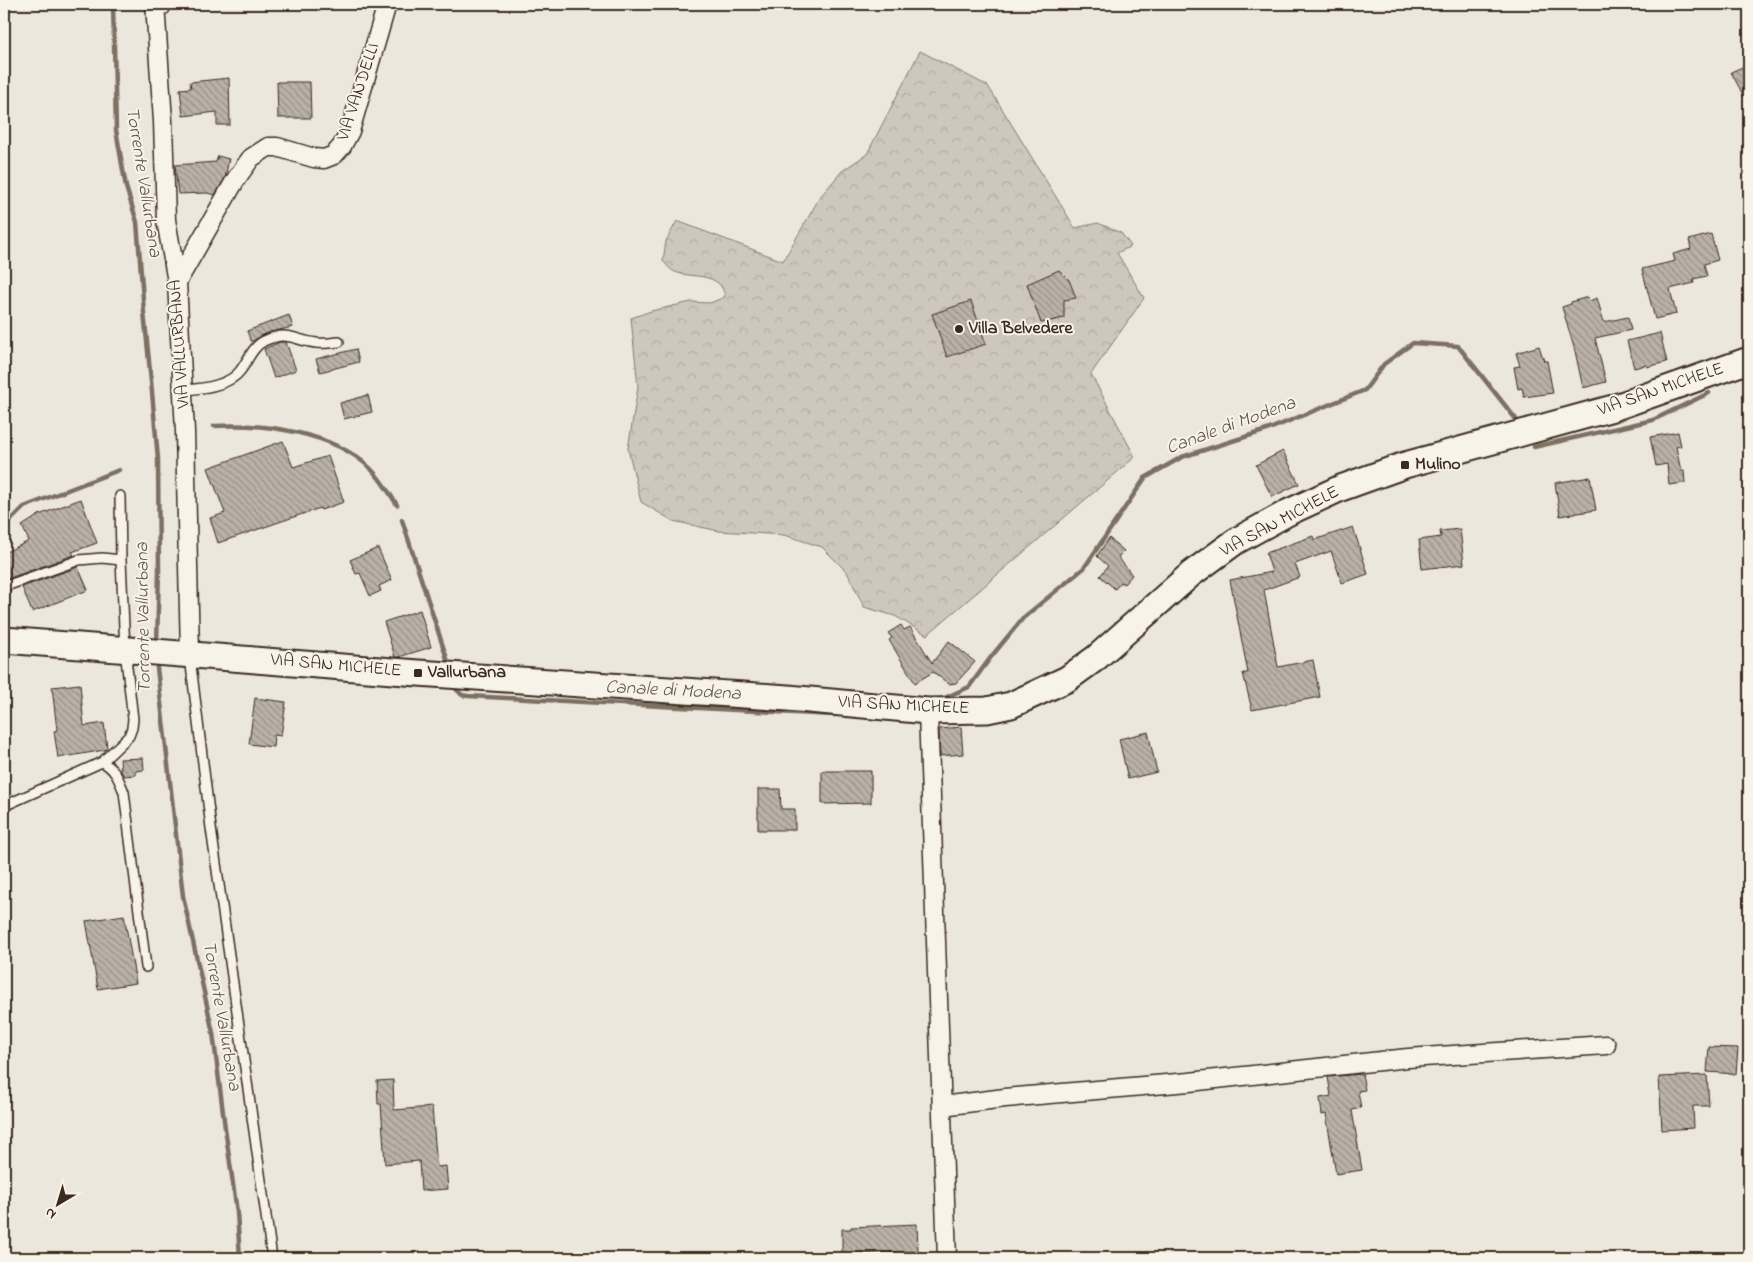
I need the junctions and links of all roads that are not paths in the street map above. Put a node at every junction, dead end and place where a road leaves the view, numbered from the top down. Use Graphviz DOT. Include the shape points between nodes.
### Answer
graph roads {
  1 [pos="387,4"];
  2 [pos="162,6"];
  3 [pos="177,282"];
  4 [pos="338,342"];
  5 [pos="1749,360"];
  6 [pos="183,390"];
  7 [pos="120,496"];
  8 [pos="120,560"];
  9 [pos="4,588"];
  10 [pos="4,640"];
  11 [pos="132,650"];
  12 [pos="183,654"];
  13 [pos="928,711"];
  14 [pos="102,762"];
  15 [pos="4,806"];
  16 [pos="146,967"];
  17 [pos="1606,1045"];
  18 [pos="942,1106"];
  19 [pos="272,1258"];
  20 [pos="947,1258"];
  1 -- 3 [label="street, VIA VANDELLI" via="350,131 342,146 334,155 324,159 277,147 268,147 251,158"];
  2 -- 3 [label="street, VIA VALLURBANA" via="166,220"];
  3 -- 6 [label="street, VIA VALLURBANA"];
  4 -- 6 [label="lane" via="315,343 283,335 256,346 234,377 202,388"];
  5 -- 13 [label="main road, VIA SAN MICHELE" via="1613,408 1414,463 1342,488 1236,541 1190,574 1096,658 1067,679 1011,705 987,710"];
  6 -- 12 [label="street, VIA VALLURBANA"];
  7 -- 8 [label="lane"];
  8 -- 9 [label="lane" via="79,560"];
  8 -- 11 [label="lane"];
  10 -- 11 [label="main road, VIA SAN MICHELE"];
  11 -- 12 [label="main road, VIA SAN MICHELE"];
  11 -- 14 [label="lane" via="132,728 129,736"];
  12 -- 13 [label="main road, VIA SAN MICHELE"];
  12 -- 19 [label="lane"];
  13 -- 18 [label="street"];
  14 -- 15 [label="lane"];
  14 -- 16 [label="lane" via="114,771 124,792"];
  17 -- 18 [label="street" via="1408,1058"];
  18 -- 20 [label="street"];
}
